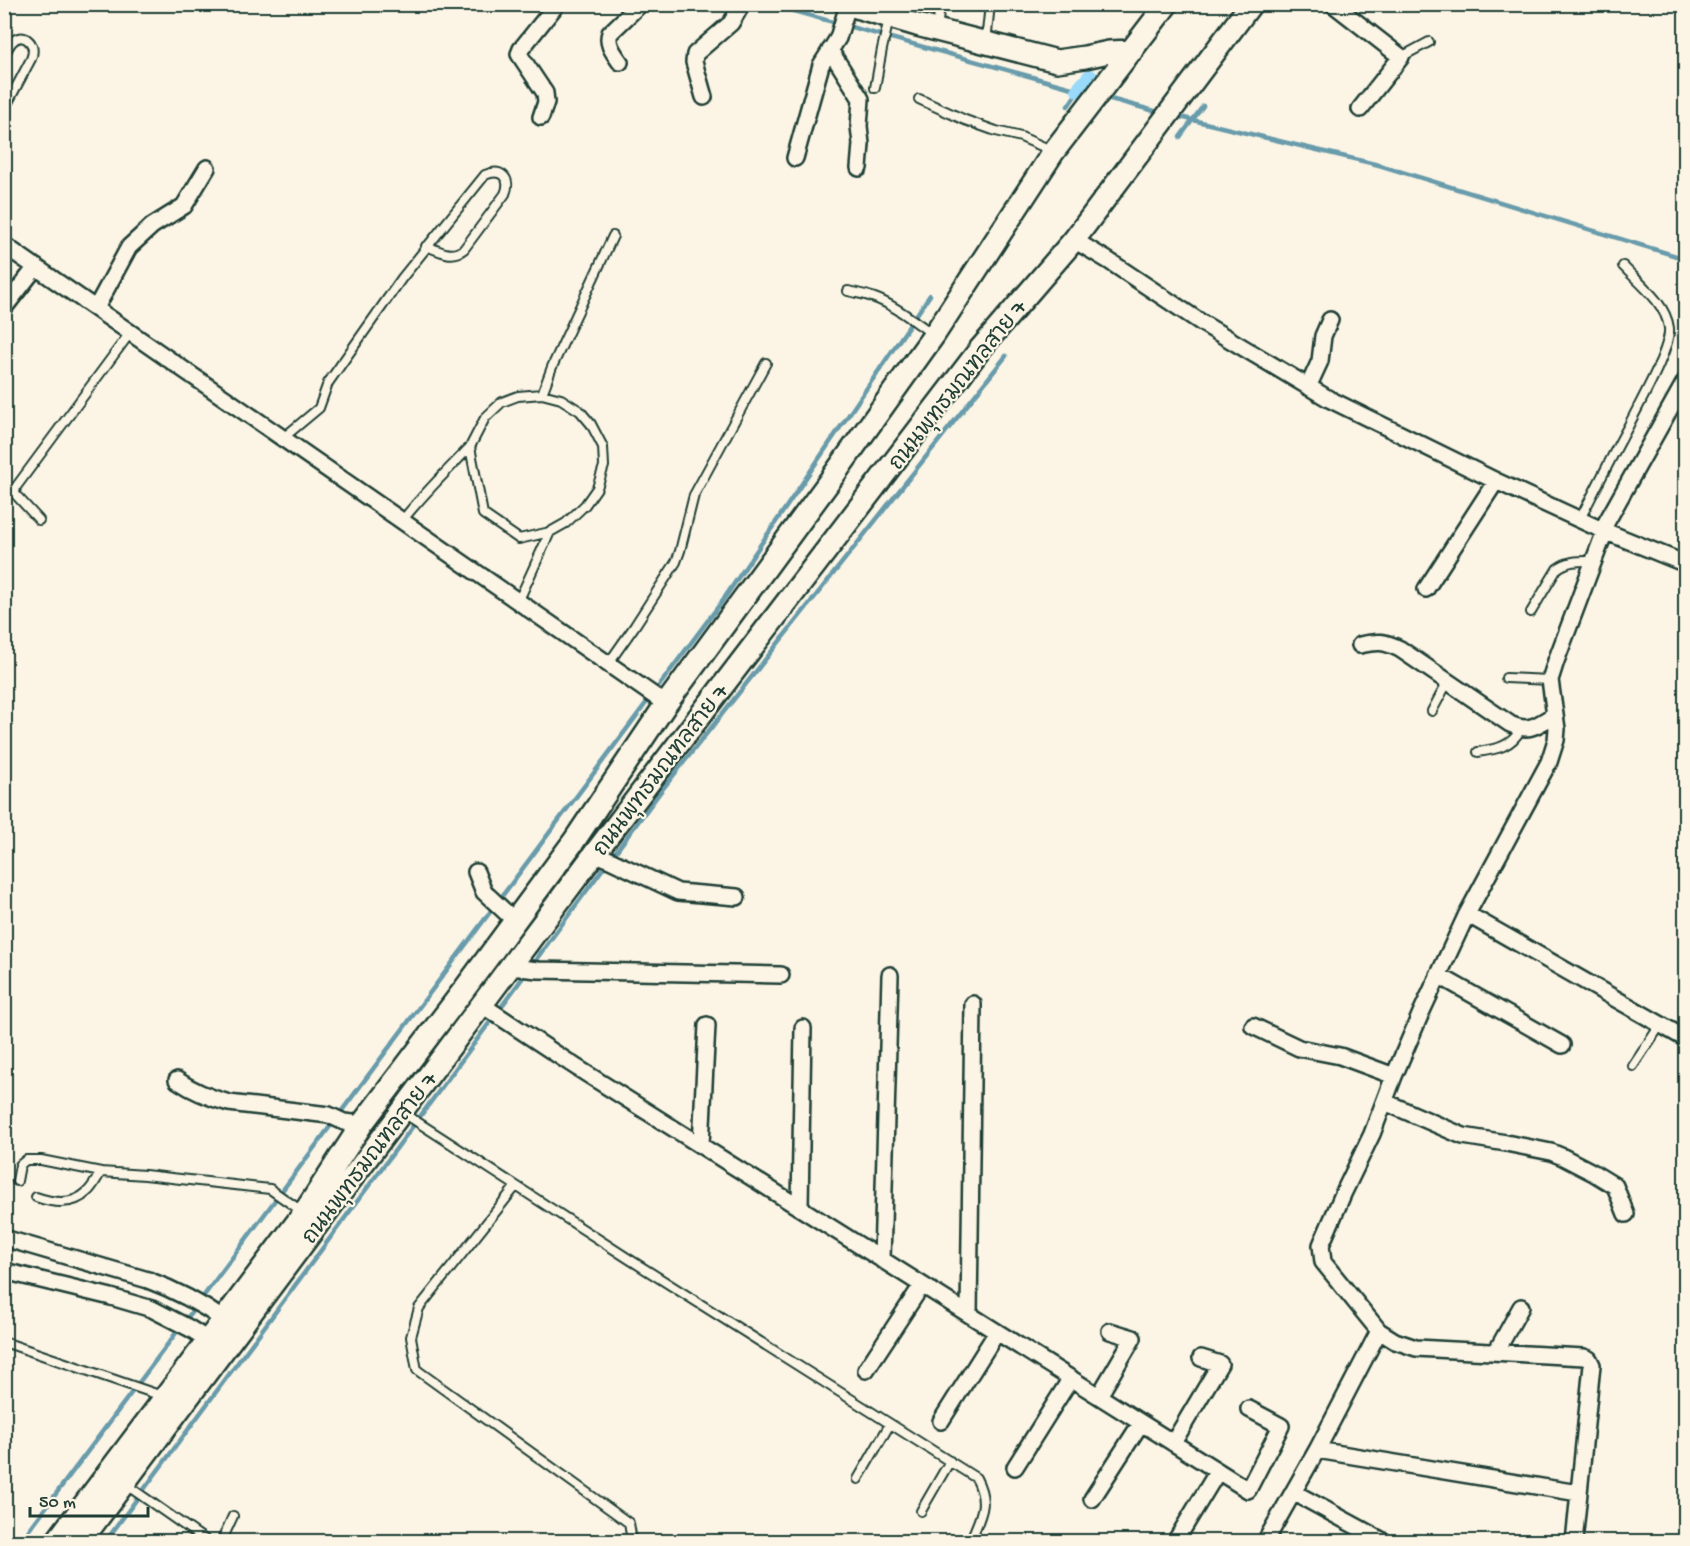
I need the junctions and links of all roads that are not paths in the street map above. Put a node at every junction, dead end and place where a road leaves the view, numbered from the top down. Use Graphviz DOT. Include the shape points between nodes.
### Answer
graph roads {
  1 [pos="557,4"];
  2 [pos="640,4"];
  3 [pos="940,4"];
  4 [pos="990,4"];
  5 [pos="1167,4"];
  6 [pos="1251,4"];
  7 [pos="1333,4"];
  8 [pos="741,7"];
  9 [pos="855,8"];
  10 [pos="888,25"];
  11 [pos="937,30"];
  12 [pos="1429,42"];
  13 [pos="986,43"];
  14 [pos="834,44"];
  15 [pos="1132,51"];
  16 [pos="4,55"];
  17 [pos="1401,57"];
  18 [pos="620,62"];
  19 [pos="875,88"];
  20 [pos="704,97"];
  21 [pos="919,99"];
  22 [pos="1360,109"];
  23 [pos="4,110"];
  24 [pos="541,117"];
  25 [pos="1054,151"];
  26 [pos="795,158"];
  27 [pos="207,168"];
  28 [pos="859,168"];
  29 [pos="613,236"];
  30 [pos="1074,240"];
  31 [pos="4,246"];
  32 [pos="426,246"];
  33 [pos="1623,266"];
  34 [pos="36,267"];
  35 [pos="848,291"];
  36 [pos="4,308"];
  37 [pos="96,308"];
  38 [pos="1330,320"];
  39 [pos="130,333"];
  40 [pos="933,335"];
  41 [pos="766,363"];
  42 [pos="1686,380"];
  43 [pos="1308,387"];
  44 [pos="542,394"];
  45 [pos="283,438"];
  46 [pos="470,447"];
  47 [pos="1496,481"];
  48 [pos="1580,519"];
  49 [pos="39,520"];
  50 [pos="402,521"];
  51 [pos="1603,531"];
  52 [pos="550,532"];
  53 [pos="1594,561"];
  54 [pos="1686,564"];
  55 [pos="1426,589"];
  56 [pos="518,602"];
  57 [pos="1531,612"];
  58 [pos="1360,645"];
  59 [pos="608,664"];
  60 [pos="1506,678"];
  61 [pos="1550,680"];
  62 [pos="1448,681"];
  63 [pos="663,702"];
  64 [pos="1432,711"];
  65 [pos="1554,715"];
  66 [pos="1521,729"];
  67 [pos="1478,752"];
  68 [pos="598,854"];
  69 [pos="476,872"];
  70 [pos="737,897"];
  71 [pos="508,914"];
  72 [pos="1467,914"];
  73 [pos="514,968"];
  74 [pos="782,975"];
  75 [pos="890,975"];
  76 [pos="1438,975"];
  77 [pos="973,1004"];
  78 [pos="484,1006"];
  79 [pos="1661,1024"];
  80 [pos="706,1025"];
  81 [pos="1253,1026"];
  82 [pos="802,1028"];
  83 [pos="1686,1039"];
  84 [pos="1562,1045"];
  85 [pos="1633,1066"];
  86 [pos="1394,1076"];
  87 [pos="177,1080"];
  88 [pos="1385,1102"];
  89 [pos="403,1113"];
  90 [pos="353,1123"];
  91 [pos="701,1145"];
  92 [pos="101,1172"];
  93 [pos="17,1181"];
  94 [pos="516,1186"];
  95 [pos="36,1197"];
  96 [pos="800,1207"];
  97 [pos="297,1208"];
  98 [pos="1626,1214"];
  99 [pos="4,1238"];
  100 [pos="882,1260"];
  101 [pos="118,1270"];
  102 [pos="4,1271"];
  103 [pos="922,1285"];
  104 [pos="111,1297"];
  105 [pos="1521,1306"];
  106 [pos="969,1314"];
  107 [pos="224,1320"];
  108 [pos="1110,1331"];
  109 [pos="1379,1331"];
  110 [pos="997,1332"];
  111 [pos="208,1341"];
  112 [pos="4,1342"];
  113 [pos="1496,1352"];
  114 [pos="1201,1358"];
  115 [pos="866,1370"];
  116 [pos="1071,1378"];
  117 [pos="156,1394"];
  118 [pos="1099,1396"];
  119 [pos="1249,1409"];
  120 [pos="941,1421"];
  121 [pos="1141,1423"];
  122 [pos="890,1424"];
  123 [pos="1173,1443"];
  124 [pos="1317,1450"];
  125 [pos="950,1461"];
  126 [pos="1015,1467"];
  127 [pos="1218,1471"];
  128 [pos="858,1479"];
  129 [pos="126,1485"];
  130 [pos="1293,1492"];
  131 [pos="1578,1493"];
  132 [pos="1092,1499"];
  133 [pos="921,1511"];
  134 [pos="233,1516"];
  135 [pos="57,1542"];
  136 [pos="80,1542"];
  137 [pos="208,1542"];
  138 [pos="216,1542"];
  139 [pos="627,1542"];
  140 [pos="970,1542"];
  141 [pos="1175,1542"];
  142 [pos="1265,1542"];
  143 [pos="1385,1542"];
  144 [pos="1574,1542"];
  1 -- 24 [label="street" via="519,54 545,93"];
  2 -- 18 [label="street" via="608,38"];
  3 -- 11 [label="lane"];
  4 -- 13 [label="lane"];
  5 -- 15 [label="main road, ถนนพุทธมณฑลสาย 7"];
  6 -- 30 [label="main road, ถนนพุทธมณฑลสาย 7"];
  7 -- 17 [label="street"];
  8 -- 20 [label="street" via="731,23 695,54"];
  9 -- 10 [label="main road"];
  9 -- 14 [label="street"];
  10 -- 11 [label="main road"];
  10 -- 19 [label="lane"];
  11 -- 13 [label="main road"];
  12 -- 17 [label="lane"];
  13 -- 15 [label="main road" via="1057,61"];
  14 -- 26 [label="street" via="821,65"];
  14 -- 28 [label="street" via="861,99"];
  15 -- 25 [label="main road, ถนนพุทธมณฑลสาย 7"];
  16 -- 23 [label="lane" via="11,42 22,37 34,46 32,59"];
  17 -- 22 [label="street"];
  21 -- 25 [label="lane" via="965,120"];
  25 -- 40 [label="main road, ถนนพุทธมณฑลสาย 7"];
  27 -- 37 [label="street" via="184,206 152,226 129,247"];
  29 -- 44 [label="lane"];
  30 -- 43 [label="street"];
  30 -- 68 [label="main road, ถนนพุทธมณฑลสาย 7" via="981,348"];
  31 -- 34 [label="street"];
  32 -- 32 [label="lane" via="451,255 464,249 505,194 506,178 492,172 484,175"];
  32 -- 45 [label="lane" via="328,382 319,408"];
  33 -- 48 [label="lane" via="1665,313 1669,339"];
  34 -- 36 [label="street"];
  34 -- 37 [label="street"];
  35 -- 40 [label="lane" via="871,296"];
  37 -- 39 [label="street"];
  38 -- 43 [label="street" via="1323,336 1320,361"];
  39 -- 45 [label="street"];
  39 -- 49 [label="lane" via="16,487 15,494"];
  40 -- 63 [label="main road, ถนนพุทธมณฑลสาย 7" via="833,476"];
  41 -- 59 [label="lane" via="694,495 676,562"];
  42 -- 51 [label="street"];
  43 -- 47 [label="street"];
  44 -- 46 [label="lane" via="502,402 485,418"];
  44 -- 52 [label="lane" via="561,399 580,411 603,447 604,466 597,488 566,523"];
  45 -- 50 [label="street"];
  46 -- 50 [label="lane"];
  46 -- 52 [label="lane" via="483,514 519,539"];
  47 -- 48 [label="street"];
  47 -- 55 [label="street"];
  48 -- 51 [label="street"];
  50 -- 56 [label="street"];
  51 -- 53 [label="street"];
  51 -- 54 [label="street"];
  52 -- 56 [label="lane"];
  53 -- 57 [label="lane" via="1562,564"];
  53 -- 61 [label="street"];
  56 -- 59 [label="street"];
  58 -- 62 [label="street" via="1387,642"];
  59 -- 63 [label="street"];
  60 -- 61 [label="lane"];
  61 -- 65 [label="street"];
  62 -- 64 [label="lane"];
  62 -- 66 [label="street"];
  63 -- 71 [label="main road, ถนนพุทธมณฑลสาย 7" via="574,841"];
  65 -- 66 [label="street" via="1534,727"];
  65 -- 72 [label="street" via="1557,740 1549,762"];
  66 -- 67 [label="lane" via="1508,744"];
  68 -- 70 [label="street" via="678,892"];
  68 -- 73 [label="main road, ถนนพุทธมณฑลสาย 7"];
  69 -- 71 [label="street" via="484,892"];
  71 -- 90 [label="main road, ถนนพุทธมณฑลสาย 7" via="463,991"];
  72 -- 76 [label="street"];
  72 -- 79 [label="street"];
  73 -- 74 [label="street"];
  73 -- 78 [label="main road, ถนนพุทธมณฑลสาย 7"];
  75 -- 100 [label="street"];
  76 -- 84 [label="street"];
  76 -- 86 [label="street"];
  77 -- 106 [label="street"];
  78 -- 89 [label="main road, ถนนพุทธมณฑลสาย 7"];
  78 -- 91 [label="street"];
  79 -- 83 [label="street"];
  79 -- 85 [label="lane"];
  80 -- 91 [label="street"];
  81 -- 86 [label="street" via="1299,1048 1340,1056"];
  82 -- 96 [label="street"];
  86 -- 88 [label="street"];
  87 -- 90 [label="street" via="214,1100 329,1115"];
  88 -- 98 [label="street" via="1463,1136 1563,1157 1615,1186"];
  88 -- 109 [label="street" via="1321,1245 1323,1262"];
  89 -- 94 [label="lane"];
  89 -- 129 [label="main road, ถนนพุทธมณฑลสาย 7"];
  90 -- 97 [label="main road, ถนนพุทธมณฑลสาย 7"];
  91 -- 96 [label="street"];
  92 -- 93 [label="lane" via="26,1160 20,1165"];
  92 -- 95 [label="lane" via="87,1192 74,1201 58,1203"];
  92 -- 97 [label="lane" via="270,1190"];
  94 -- 122 [label="lane"];
  94 -- 139 [label="lane" via="419,1308 411,1336 417,1370 629,1523 631,1535"];
  96 -- 100 [label="street"];
  97 -- 107 [label="main road, ถนนพุทธมณฑลสาย 7"];
  99 -- 101 [label="street"];
  100 -- 103 [label="street"];
  101 -- 104 [label="street"];
  101 -- 107 [label="street" via="170,1288"];
  102 -- 104 [label="street"];
  103 -- 106 [label="street"];
  103 -- 115 [label="street"];
  104 -- 111 [label="street" via="158,1312"];
  105 -- 113 [label="street"];
  106 -- 110 [label="street"];
  107 -- 111 [label="main road, ถนนพุทธมณฑลสาย 7"];
  108 -- 118 [label="street" via="1133,1338"];
  109 -- 113 [label="street" via="1416,1348"];
  109 -- 124 [label="street"];
  110 -- 116 [label="street"];
  110 -- 120 [label="street"];
  111 -- 117 [label="main road, ถนนพุทธมณฑลสาย 7"];
  112 -- 117 [label="lane"];
  113 -- 131 [label="street" via="1589,1359 1592,1365"];
  114 -- 123 [label="street" via="1220,1364"];
  116 -- 118 [label="street"];
  116 -- 126 [label="street"];
  117 -- 135 [label="main road, ถนนพุทธมณฑลสาย 7"];
  118 -- 121 [label="street"];
  119 -- 127 [label="street" via="1281,1426 1248,1490"];
  121 -- 123 [label="street"];
  121 -- 132 [label="street"];
  122 -- 125 [label="lane"];
  122 -- 128 [label="lane"];
  123 -- 127 [label="street"];
  124 -- 130 [label="street"];
  124 -- 131 [label="street"];
  125 -- 133 [label="lane"];
  125 -- 140 [label="lane" via="976,1478 980,1486 984,1508"];
  127 -- 141 [label="street"];
  129 -- 136 [label="main road, ถนนพุทธมณฑลสาย 7"];
  129 -- 137 [label="lane"];
  130 -- 142 [label="street"];
  130 -- 143 [label="street"];
  131 -- 144 [label="street"];
  134 -- 138 [label="lane" via="222,1540"];
}
